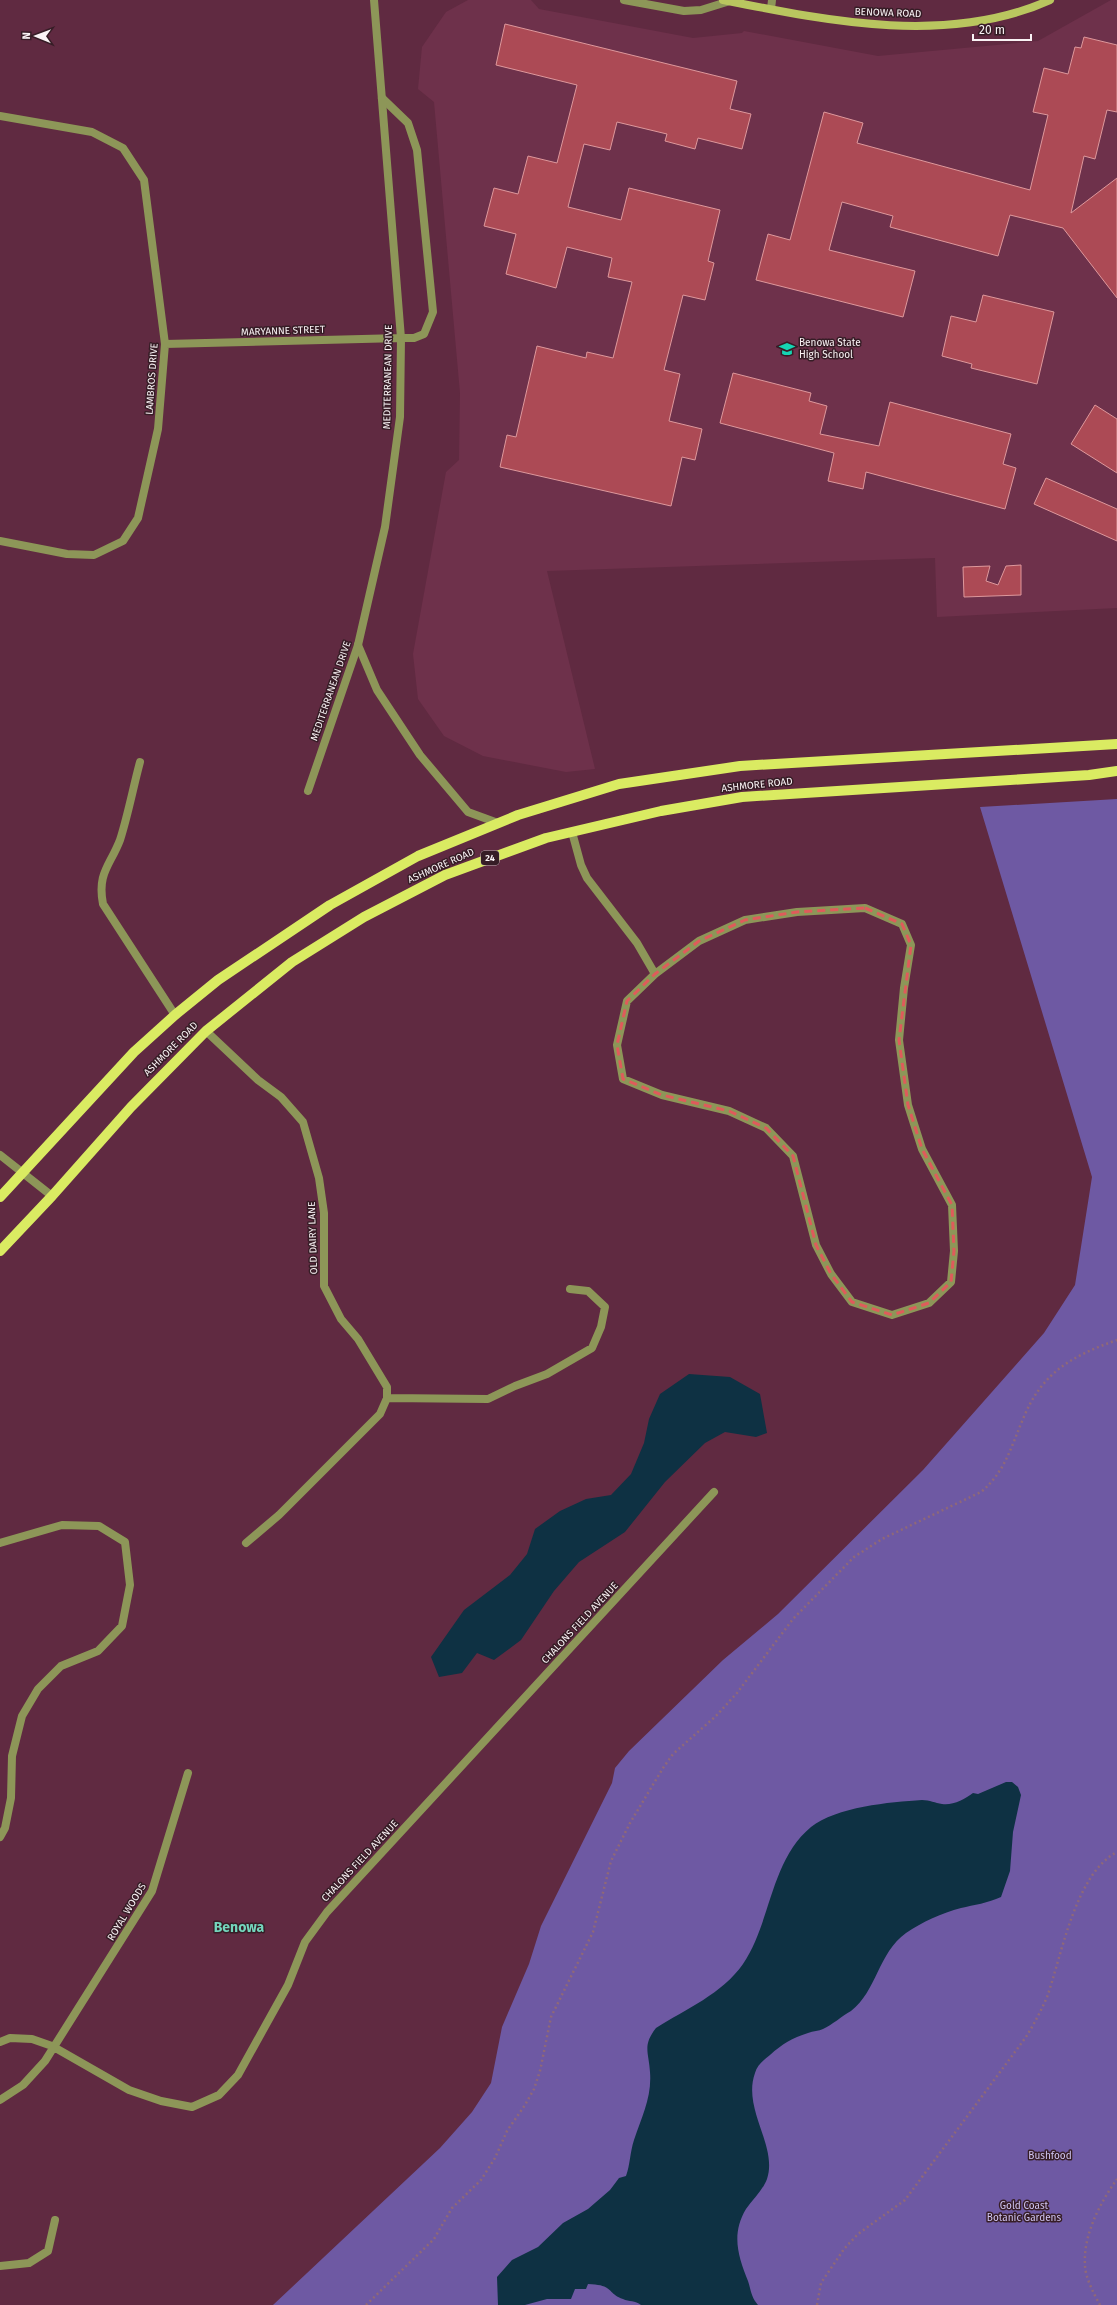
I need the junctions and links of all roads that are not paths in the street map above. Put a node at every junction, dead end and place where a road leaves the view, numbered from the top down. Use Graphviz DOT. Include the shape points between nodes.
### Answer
graph roads {
  1 [pos="374,0"];
  2 [pos="624,0"];
  3 [pos="772,0"];
  4 [pos="1050,0"];
  5 [pos="727,1"];
  6 [pos="771,9"];
  7 [pos="382,98"];
  8 [pos="0,116"];
  9 [pos="401,338"];
  10 [pos="165,344"];
  11 [pos="0,540"];
  12 [pos="358,645"];
  13 [pos="1117,744"];
  14 [pos="140,762"];
  15 [pos="1117,771"];
  16 [pos="308,791"];
  17 [pos="498,823"];
  18 [pos="572,832"];
  19 [pos="655,974"];
  20 [pos="175,1015"];
  21 [pos="206,1030"];
  22 [pos="0,1155"];
  23 [pos="24,1173"];
  24 [pos="52,1196"];
  25 [pos="0,1197"];
  26 [pos="0,1251"];
  27 [pos="570,1289"];
  28 [pos="387,1398"];
  29 [pos="714,1492"];
  30 [pos="0,1543"];
  31 [pos="246,1543"];
  32 [pos="188,1773"];
  33 [pos="0,1837"];
  34 [pos="0,2042"];
  35 [pos="52,2046"];
  36 [pos="0,2100"];
  37 [pos="54,2220"];
  38 [pos="0,2266"];
  1 -- 7 [label="street, MEDITERRANEAN DRIVE"];
  2 -- 5 [label="street" via="684,12 701,10"];
  3 -- 6 [label="street"];
  4 -- 6 [label="main road, BENOWA ROAD" via="1034,8 994,19 946,24 888,25 843,21"];
  5 -- 6 [label="main road, BENOWA ROAD"];
  7 -- 9 [label="street, MEDITERRANEAN DRIVE"];
  7 -- 9 [label="street, MARYANNE STREET" via="408,123 417,150 433,312 424,334 414,338"];
  8 -- 10 [label="street, LAMBROS DRIVE" via="92,132 123,148 144,180"];
  9 -- 10 [label="street, MARYANNE STREET"];
  9 -- 12 [label="street, MEDITERRANEAN DRIVE" via="400,417 385,527"];
  10 -- 11 [label="street, LAMBROS DRIVE" via="158,429 138,518 123,541 94,555 67,554"];
  12 -- 16 [label="street, MEDITERRANEAN DRIVE"];
  12 -- 17 [label="street" via="377,690 420,755 468,812"];
  13 -- 17 [label="main road, ASHMORE ROAD" via="740,766 619,784"];
  14 -- 20 [label="street" via="120,841 105,870 100,888 104,904"];
  15 -- 18 [label="main road, ASHMORE ROAD / 24" via="1089,775 742,797 661,811"];
  17 -- 20 [label="main road, ASHMORE ROAD" via="418,856 330,905 218,980"];
  18 -- 19 [label="street" via="587,878 637,943"];
  18 -- 21 [label="main road, ASHMORE ROAD / 24" via="538,841 445,875 364,917 292,962"];
  19 -- 19 [label="street" via="627,1001 617,1045 623,1079 662,1095 729,1111 766,1128 793,1156 816,1246 831,1274 852,1302 892,1315 929,1303 951,1282 954,1251 952,1205 922,1149 908,1105 900,1040 904,988 911,945 902,924 866,908 797,912 745,920 699,941"];
  20 -- 23 [label="main road, ASHMORE ROAD" via="98,1088"];
  21 -- 24 [label="main road, ASHMORE ROAD / 24" via="131,1107"];
  21 -- 28 [label="street, OLD DAIRY LANE" via="258,1080 281,1097 303,1122 319,1178 323,1206 324,1286 341,1319 358,1339 387,1387"];
  22 -- 23 [label="street"];
  23 -- 24 [label="street"];
  23 -- 25 [label="main road, ASHMORE ROAD"];
  24 -- 26 [label="main road, ASHMORE ROAD / 24"];
  27 -- 28 [label="street" via="588,1291 605,1307 601,1327 592,1348 570,1362 488,1399"];
  28 -- 31 [label="street" via="380,1414 360,1435 279,1516"];
  29 -- 35 [label="street, CHALONS FIELD AVENUE" via="327,1912 305,1942 288,1985 238,2075 220,2095 192,2107 161,2102 129,2090"];
  30 -- 33 [label="street" via="62,1526 99,1526 125,1542 130,1585 122,1626 98,1651 61,1666 38,1689 22,1716 12,1756 11,1798 5,1828"];
  32 -- 35 [label="street, ROYAL WOODS" via="152,1891"];
  34 -- 35 [label="street, CHALONS FIELD AVENUE" via="10,2038 32,2039"];
  35 -- 36 [label="street, ROYAL WOODS" via="45,2061 23,2085"];
  37 -- 38 [label="street" via="48,2251 29,2263"];
}
